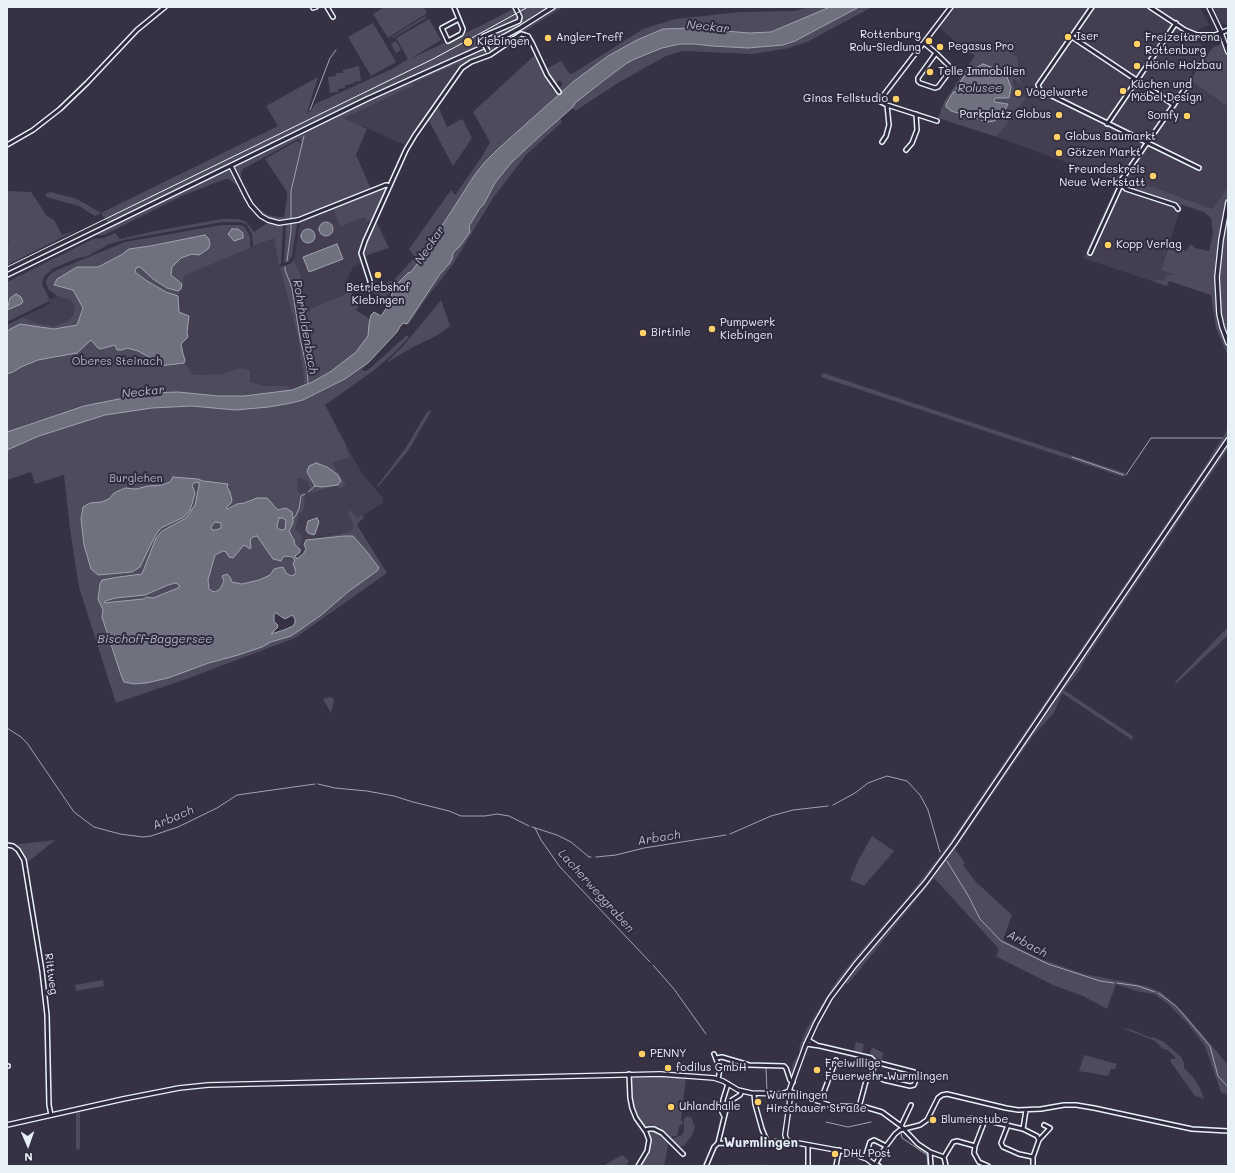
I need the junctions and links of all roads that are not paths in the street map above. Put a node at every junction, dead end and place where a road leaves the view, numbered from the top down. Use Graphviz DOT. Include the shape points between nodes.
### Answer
graph roads {
  1 [pos="165,7"];
  2 [pos="327,7"];
  3 [pos="454,7"];
  4 [pos="515,7"];
  5 [pos="553,7"];
  6 [pos="951,7"];
  7 [pos="1092,7"];
  8 [pos="1150,7"];
  9 [pos="1209,7"];
  10 [pos="334,17"];
  11 [pos="459,19"];
  12 [pos="1176,24"];
  13 [pos="1228,30"];
  14 [pos="1222,33"];
  15 [pos="1072,37"];
  16 [pos="924,43"];
  17 [pos="1228,52"];
  18 [pos="936,53"];
  19 [pos="490,55"];
  20 [pos="1137,80"];
  21 [pos="1189,83"];
  22 [pos="559,92"];
  23 [pos="887,105"];
  24 [pos="1174,105"];
  25 [pos="916,114"];
  26 [pos="937,121"];
  27 [pos="1107,124"];
  28 [pos="882,142"];
  29 [pos="1148,143"];
  30 [pos="7,145"];
  31 [pos="906,150"];
  32 [pos="231,166"];
  33 [pos="1199,168"];
  34 [pos="1121,184"];
  35 [pos="390,186"];
  36 [pos="1228,202"];
  37 [pos="1178,209"];
  38 [pos="296,220"];
  39 [pos="1090,253"];
  40 [pos="7,275"];
  41 [pos="370,290"];
  42 [pos="1228,343"];
  43 [pos="1228,440"];
  44 [pos="7,845"];
  45 [pos="808,1040"];
  46 [pos="806,1044"];
  47 [pos="817,1045"];
  48 [pos="714,1054"];
  49 [pos="716,1058"];
  50 [pos="836,1060"];
  51 [pos="874,1062"];
  52 [pos="629,1074"];
  53 [pos="872,1075"];
  54 [pos="718,1079"];
  55 [pos="793,1082"];
  56 [pos="728,1084"];
  57 [pos="742,1091"];
  58 [pos="789,1091"];
  59 [pos="754,1094"];
  60 [pos="820,1102"];
  61 [pos="911,1105"];
  62 [pos="859,1107"];
  63 [pos="1026,1110"];
  64 [pos="51,1115"];
  65 [pos="724,1116"];
  66 [pos="969,1118"];
  67 [pos="985,1120"];
  68 [pos="7,1124"];
  69 [pos="1008,1124"];
  70 [pos="1044,1125"];
  71 [pos="903,1127"];
  72 [pos="1023,1129"];
  73 [pos="645,1130"];
  74 [pos="1228,1131"];
  75 [pos="787,1140"];
  76 [pos="1039,1140"];
  77 [pos="767,1141"];
  78 [pos="718,1143"];
  79 [pos="808,1145"];
  80 [pos="886,1146"];
  81 [pos="975,1146"];
  82 [pos="839,1150"];
  83 [pos="930,1152"];
  84 [pos="683,1154"];
  85 [pos="944,1157"];
  86 [pos="1033,1157"];
  87 [pos="865,1158"];
  88 [pos="638,1166"];
  89 [pos="706,1166"];
  90 [pos="808,1166"];
  91 [pos="836,1166"];
  92 [pos="876,1166"];
  93 [pos="931,1166"];
  94 [pos="946,1166"];
  95 [pos="988,1166"];
  96 [pos="1033,1166"];
  1 -- 30 [label="street" via="137,30 52,116"];
  2 -- 10 [label="street"];
  3 -- 11 [label="street"];
  4 -- 19 [label="street, bridge" via="520,17 519,21 484,36"];
  5 -- 32 [label="main road" via="489,44 403,82"];
  6 -- 16 [label="street"];
  7 -- 15 [label="street"];
  8 -- 12 [label="street"];
  9 -- 14 [label="main road"];
  11 -- 11 [label="street" via="462,32 448,41 442,28"];
  12 -- 14 [label="street" via="1198,35 1211,36"];
  12 -- 20 [label="street"];
  13 -- 14 [label="street"];
  14 -- 17 [label="main road"];
  15 -- 20 [label="street"];
  15 -- 27 [label="street" via="1038,87"];
  16 -- 18 [label="street"];
  16 -- 23 [label="street" via="879,101"];
  18 -- 18 [label="street" via="950,67 950,71 935,88 920,83 918,78"];
  19 -- 22 [label="street" via="521,34 528,36 547,75"];
  19 -- 35 [label="street" via="462,68 412,140"];
  20 -- 24 [label="street"];
  20 -- 27 [label="street"];
  21 -- 24 [label="street"];
  23 -- 25 [label="street"];
  23 -- 28 [label="street" via="889,125"];
  24 -- 29 [label="street"];
  25 -- 26 [label="street"];
  25 -- 31 [label="street" via="917,130"];
  27 -- 29 [label="street"];
  29 -- 33 [label="street"];
  29 -- 34 [label="street"];
  32 -- 38 [label="main road" via="251,205 261,216 279,223"];
  32 -- 40 [label="main road"];
  34 -- 37 [label="street" via="1126,189 1175,205"];
  34 -- 39 [label="street"];
  35 -- 38 [label="street" via="386,185"];
  35 -- 41 [label="street" via="361,253 370,281"];
  36 -- 42 [label="main road" via="1217,277 1219,314"];
  43 -- 45 [label="main road" via="959,837 925,883 845,977 822,1012"];
  44 -- 64 [label="street, Rittweg" via="18,850 24,860 46,1007"];
  45 -- 46 [label="main road"];
  45 -- 47 [label="street"];
  46 -- 47 [label="street"];
  46 -- 55 [label="main road"];
  47 -- 51 [label="street" via="871,1058"];
  48 -- 49 [label="street"];
  49 -- 54 [label="street" via="720,1069"];
  49 -- 55 [label="street" via="722,1057 749,1065 784,1066"];
  50 -- 60 [label="street"];
  51 -- 53 [label="street"];
  51 -- 53 [label="street" via="914,1072 917,1074 916,1082 910,1086"];
  52 -- 54 [label="main road" via="686,1075"];
  52 -- 64 [label="main road" via="208,1085 170,1089"];
  52 -- 73 [label="street" via="632,1108"];
  53 -- 62 [label="street" via="866,1080"];
  54 -- 56 [label="main road"];
  55 -- 58 [label="main road"];
  56 -- 57 [label="main road"];
  56 -- 65 [label="street" via="723,1100"];
  57 -- 59 [label="main road"];
  57 -- 65 [label="street" via="732,1100"];
  58 -- 59 [label="main road" via="782,1094"];
  58 -- 60 [label="street"];
  58 -- 75 [label="main road"];
  59 -- 77 [label="street"];
  60 -- 62 [label="street" via="832,1106"];
  61 -- 71 [label="street"];
  62 -- 71 [label="street" via="882,1112"];
  63 -- 71 [label="street" via="1006,1108 951,1094 941,1095 927,1120 920,1125"];
  63 -- 72 [label="street"];
  63 -- 74 [label="street" via="1076,1105 1192,1129"];
  64 -- 68 [label="main road"];
  65 -- 78 [label="street"];
  66 -- 67 [label="street"];
  67 -- 69 [label="street"];
  67 -- 81 [label="street"];
  69 -- 72 [label="street"];
  69 -- 86 [label="street" via="1001,1143 1003,1147"];
  70 -- 76 [label="street" via="1050,1128"];
  71 -- 80 [label="street"];
  71 -- 83 [label="street" via="918,1144"];
  72 -- 76 [label="street" via="1037,1136"];
  73 -- 84 [label="street" via="651,1129 662,1133"];
  73 -- 88 [label="street" via="648,1148"];
  75 -- 77 [label="street"];
  75 -- 79 [label="main road" via="790,1143"];
  76 -- 86 [label="street"];
  77 -- 78 [label="street"];
  78 -- 89 [label="street"];
  79 -- 82 [label="main road"];
  79 -- 90 [label="street"];
  80 -- 87 [label="street" via="871,1142"];
  80 -- 92 [label="street"];
  81 -- 85 [label="street" via="953,1142"];
  81 -- 95 [label="street" via="974,1153 980,1162"];
  82 -- 87 [label="main road"];
  82 -- 91 [label="street"];
  83 -- 85 [label="street"];
  83 -- 93 [label="street"];
  85 -- 94 [label="street"];
  86 -- 96 [label="street"];
  87 -- 92 [label="main road"];
}
